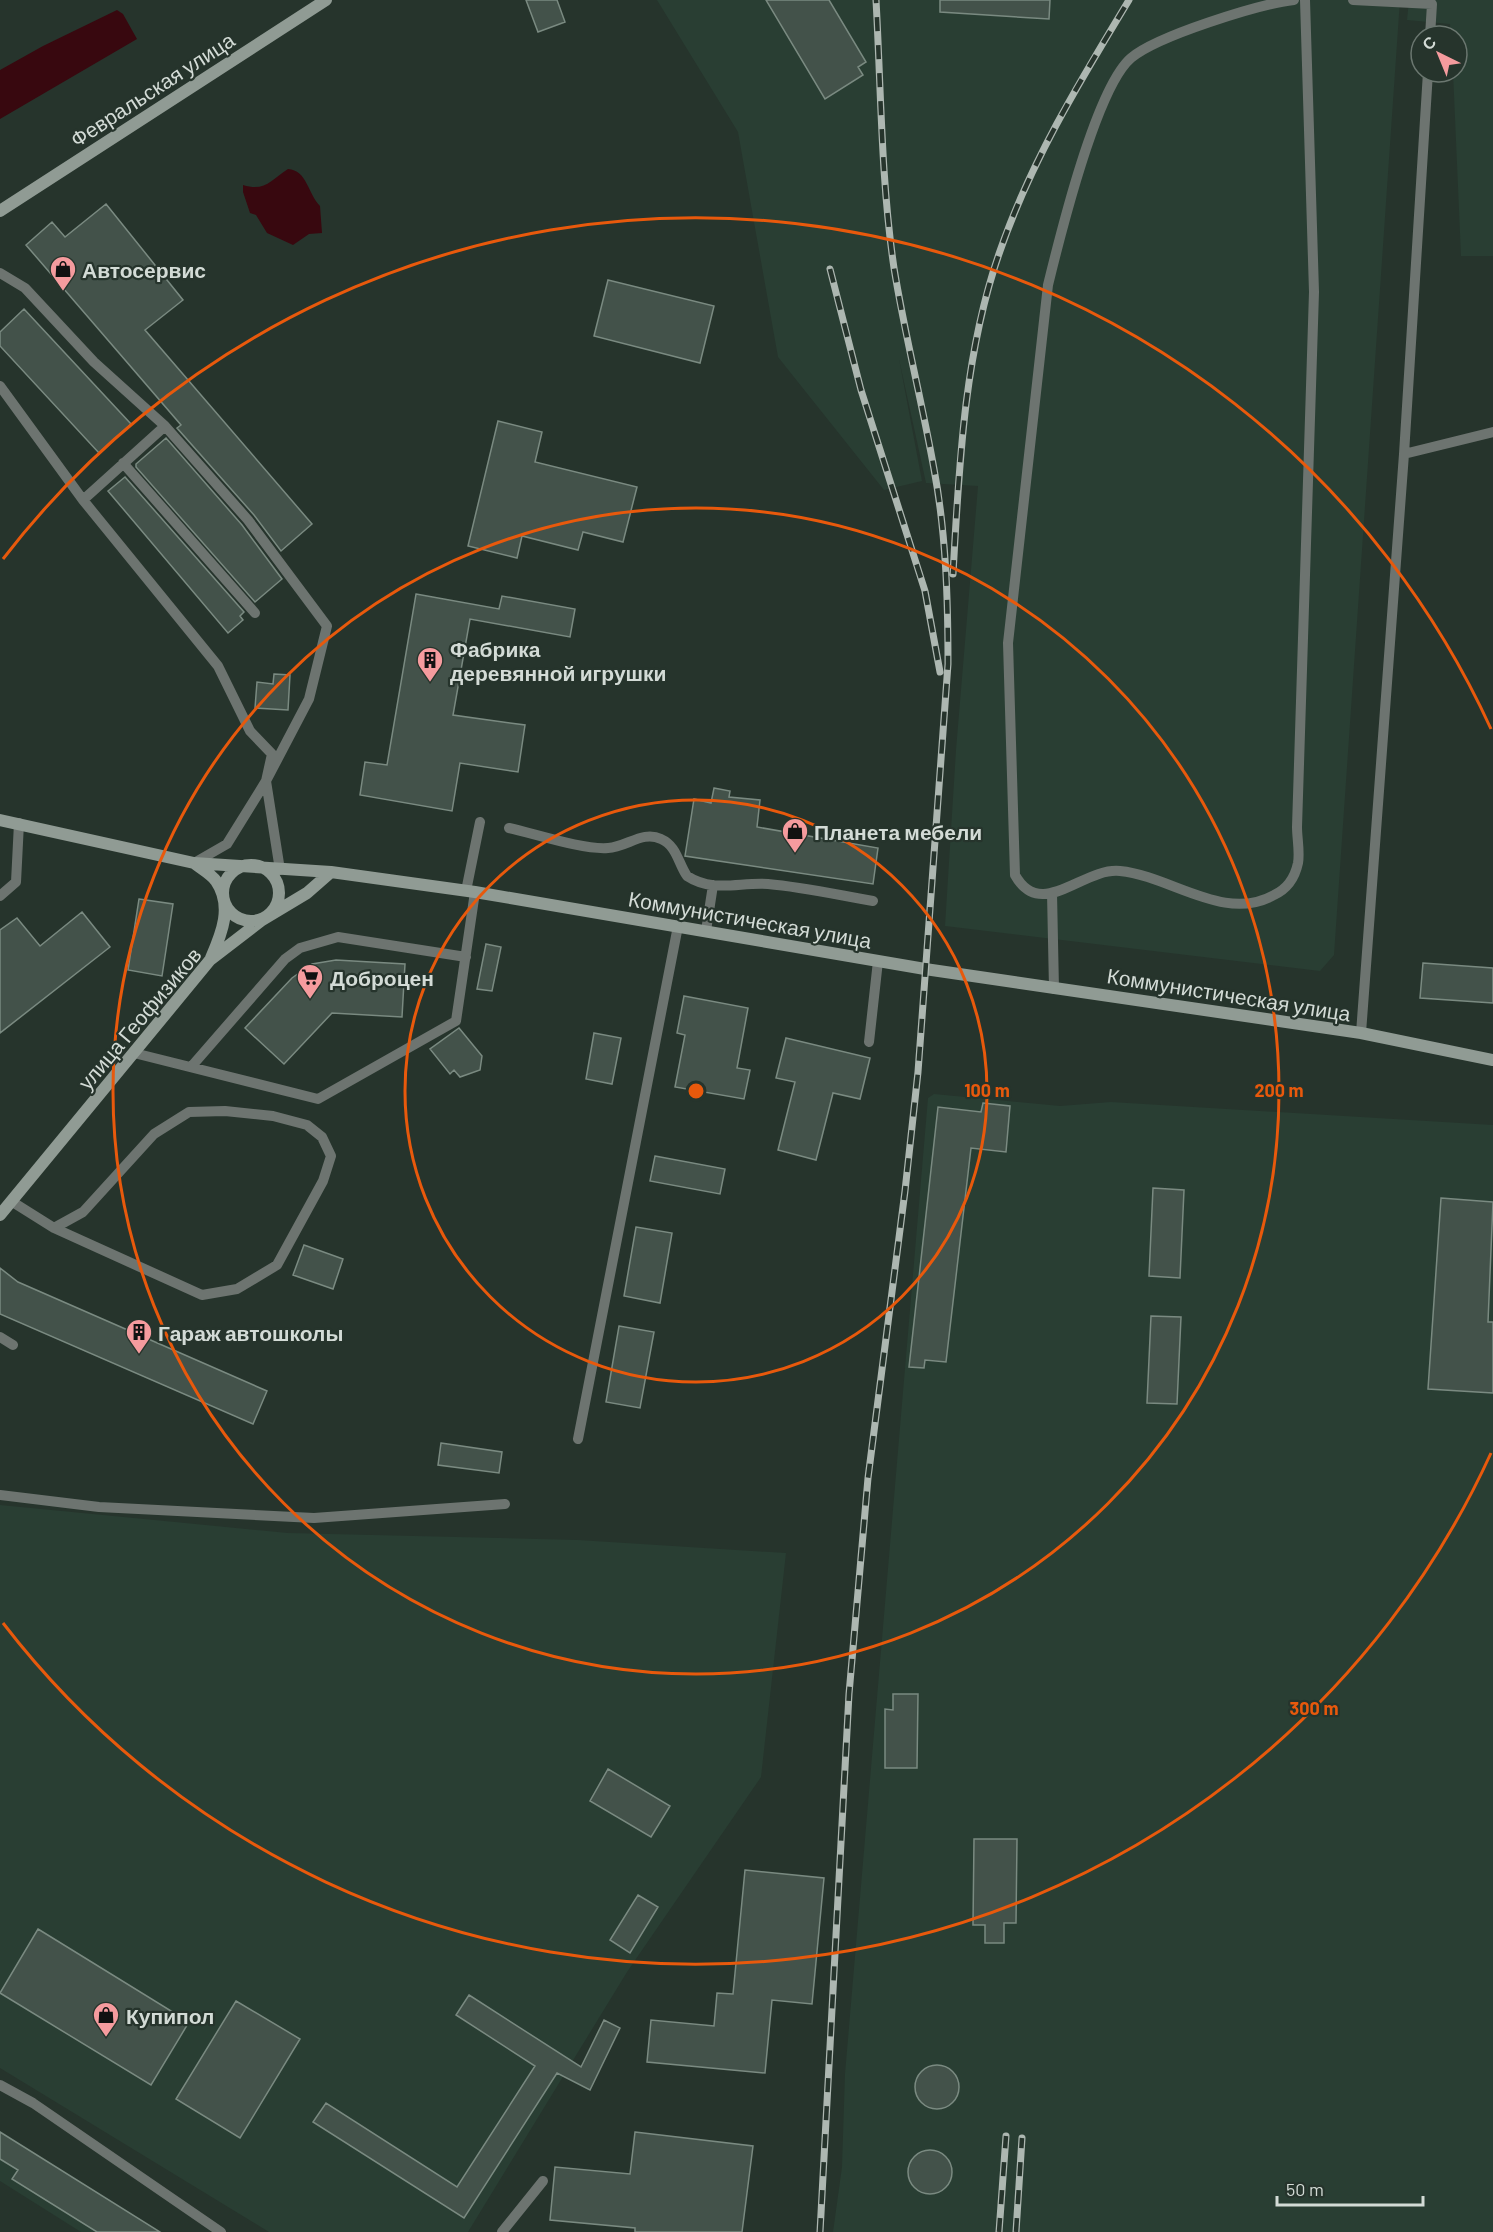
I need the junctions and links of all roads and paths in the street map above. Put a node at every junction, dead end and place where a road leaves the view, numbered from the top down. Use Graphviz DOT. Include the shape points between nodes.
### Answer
graph roads {
  1 [pos="326,0"];
  2 [pos="1294,0"];
  3 [pos="1305,0"];
  4 [pos="1353,0"];
  5 [pos="1431,24"];
  6 [pos="1427,84"];
  7 [pos="0,211"];
  8 [pos="0,273"];
  9 [pos="0,386"];
  10 [pos="165,426"];
  11 [pos="1493,432"];
  12 [pos="1404,454"];
  13 [pos="123,463"];
  14 [pos="82,500"];
  15 [pos="255,613"];
  16 [pos="266,781"];
  17 [pos="0,820"];
  18 [pos="480,822"];
  19 [pos="19,823"];
  20 [pos="509,828"];
  21 [pos="194,863"];
  22 [pos="253,866"];
  23 [pos="280,870"];
  24 [pos="331,872"];
  25 [pos="713,885"];
  26 [pos="471,892"];
  27 [pos="1052,893"];
  28 [pos="0,896"];
  29 [pos="224,901"];
  30 [pos="873,901"];
  31 [pos="262,920"];
  32 [pos="678,926"];
  33 [pos="706,931"];
  34 [pos="466,957"];
  35 [pos="210,960"];
  36 [pos="878,961"];
  37 [pos="1054,989"];
  38 [pos="1361,1033"];
  39 [pos="869,1042"];
  40 [pos="134,1053"];
  41 [pos="1493,1060"];
  42 [pos="191,1067"];
  43 [pos="11,1201"];
  44 [pos="0,1215"];
  45 [pos="54,1228"];
  46 [pos="0,1337"];
  47 [pos="13,1345"];
  48 [pos="578,1439"];
  49 [pos="0,1495"];
  50 [pos="505,1504"];
  51 [pos="0,2085"];
  52 [pos="543,2181"];
  53 [pos="221,2232"];
  54 [pos="502,2232"];
  1 -- 7 [label="main road, Февральская улица"];
  2 -- 27 [label="lane" via="1256,7 1162,41 1131,58 1105,97 1058,244 1048,285 1008,643 1015,875 1028,892"];
  3 -- 27 [label="lane" via="1314,292 1298,862 1293,879 1280,892 1247,905 1213,900 1120,871 1103,871"];
  4 -- 5 [label="lane" via="1432,4"];
  6 -- 12 [label="lane"];
  8 -- 10 [label="lane" via="25,288 94,362"];
  9 -- 14 [label="lane"];
  10 -- 13 [label="lane"];
  10 -- 16 [label="lane" via="248,520 327,626 309,699"];
  11 -- 12 [label="lane"];
  12 -- 38 [label="lane"];
  13 -- 14 [label="lane"];
  13 -- 15 [label="lane"];
  14 -- 16 [label="lane" via="218,666 250,731 272,754"];
  16 -- 21 [label="lane" via="227,844"];
  16 -- 23 [label="lane"];
  17 -- 19 [label="main road, Коммунистическая улица"];
  18 -- 26 [label="lane"];
  19 -- 21 [label="main road, Коммунистическая улица"];
  19 -- 28 [label="lane" via="16,882"];
  20 -- 25 [label="lane" via="607,848 657,837 678,854 687,876"];
  21 -- 22 [label="main road, Коммунистическая улица"];
  21 -- 29 [label="main road" via="216,880"];
  22 -- 23 [label="main road, Коммунистическая улица"];
  22 -- 29 [label="main road" via="232,873 223,889"];
  22 -- 31 [label="main road" via="272,874 279,890 276,907"];
  23 -- 24 [label="main road, Коммунистическая улица"];
  24 -- 26 [label="main road, Коммунистическая улица"];
  24 -- 31 [label="main road, улица Геофизиков" via="307,893"];
  25 -- 30 [label="lane" via="766,884"];
  25 -- 33 [label="lane"];
  26 -- 32 [label="main road, Коммунистическая улица"];
  26 -- 34 [label="lane"];
  27 -- 37 [label="lane"];
  29 -- 31 [label="main road" via="228,911 242,920"];
  29 -- 35 [label="main road" via="225,926"];
  31 -- 35 [label="main road, улица Геофизиков"];
  32 -- 33 [label="main road, Коммунистическая улица"];
  32 -- 48 [label="lane"];
  33 -- 36 [label="main road, Коммунистическая улица"];
  34 -- 42 [label="lane" via="338,937 300,948 285,959"];
  34 -- 42 [label="lane" via="456,1021 318,1099"];
  35 -- 40 [label="main road, улица Геофизиков"];
  36 -- 37 [label="main road, Коммунистическая улица"];
  36 -- 39 [label="lane"];
  37 -- 38 [label="main road, Коммунистическая улица"];
  38 -- 41 [label="main road, Коммунистическая улица"];
  40 -- 42 [label="lane"];
  40 -- 43 [label="main road, улица Геофизиков"];
  43 -- 44 [label="main road, улица Геофизиков"];
  43 -- 45 [label="lane"];
  45 -- 45 [label="lane" via="83,1212 154,1134 189,1112 273,1116 307,1125 322,1137 331,1156 323,1181 277,1265 237,1289 202,1295"];
  46 -- 47 [label="lane"];
  49 -- 50 [label="lane" via="99,1507 314,1518"];
  51 -- 53 [label="lane" via="33,2103"];
  52 -- 54 [label="lane"];
}
